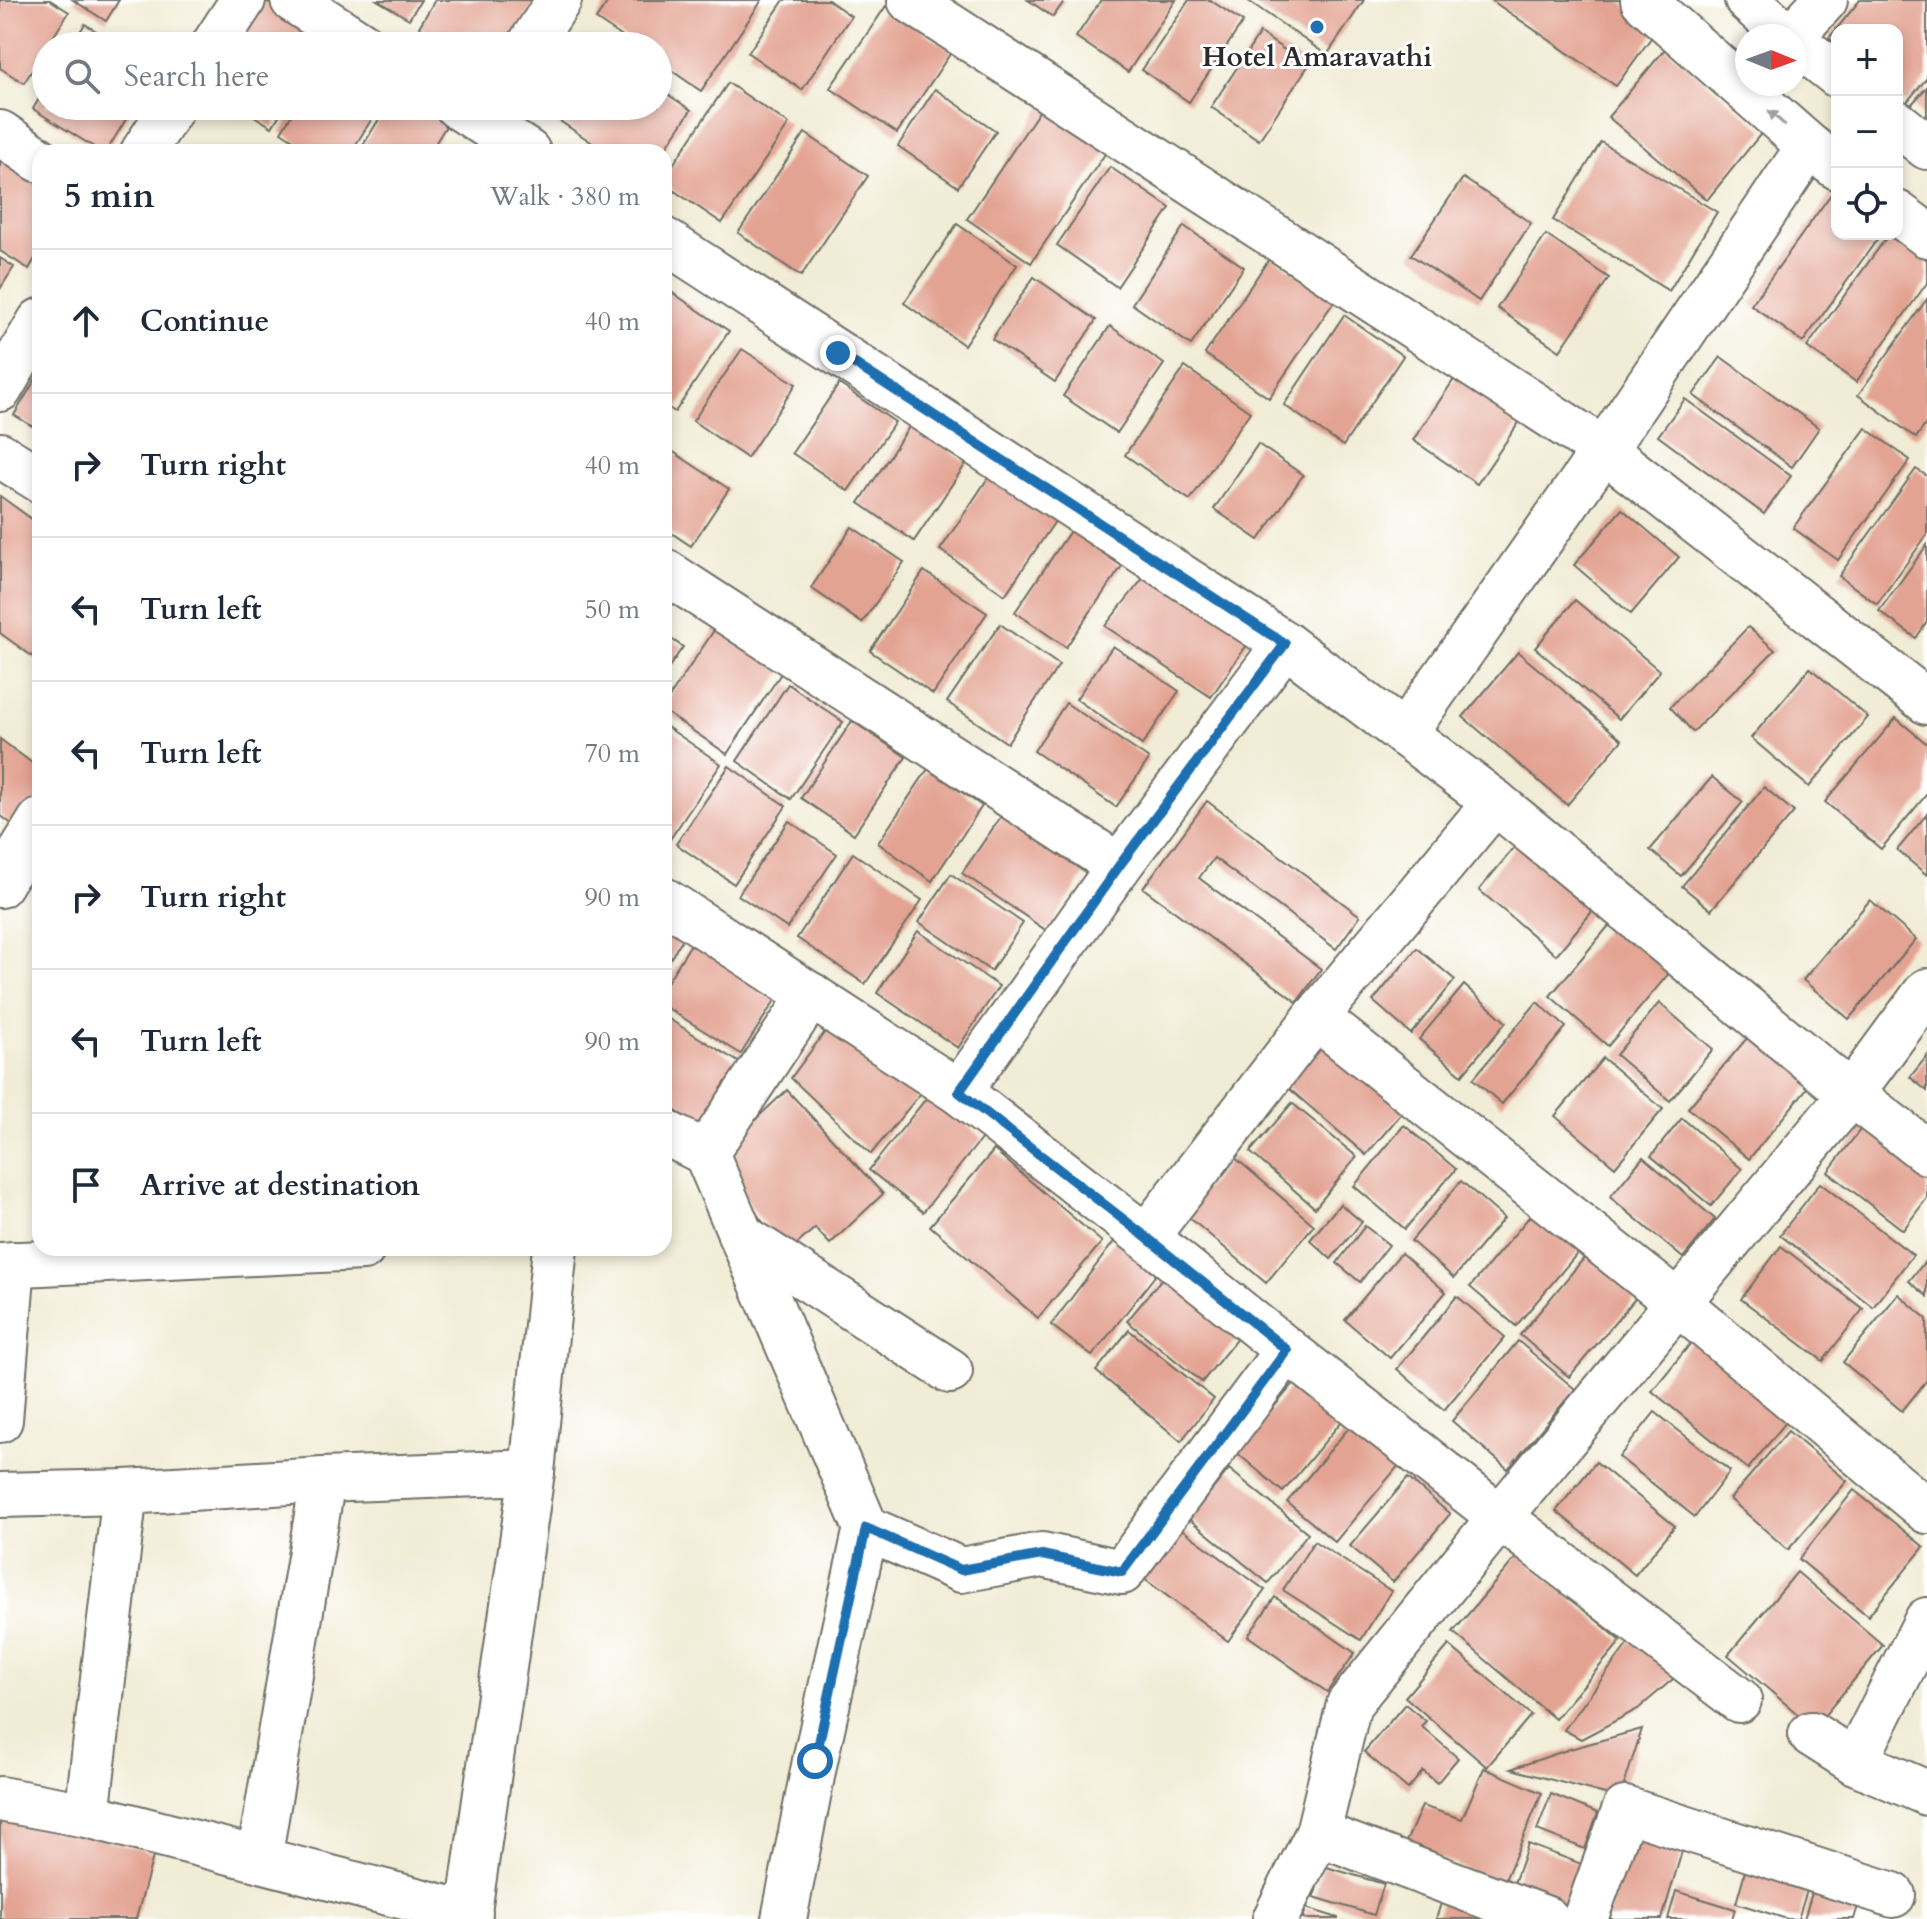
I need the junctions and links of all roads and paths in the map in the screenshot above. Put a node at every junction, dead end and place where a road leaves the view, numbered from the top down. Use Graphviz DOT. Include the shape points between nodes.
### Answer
graph roads {
  1 [pos="243,0"];
  2 [pos="293,0"];
  3 [pos="559,0"];
  4 [pos="910,0"];
  5 [pos="1643,0"];
  6 [pos="1747,0"];
  7 [pos="1825,0"];
  8 [pos="1776,24"];
  9 [pos="1802,24"];
  10 [pos="222,32"];
  11 [pos="342,32"];
  12 [pos="538,32"];
  13 [pos="1807,51"];
  14 [pos="1831,70"];
  15 [pos="164,120"];
  16 [pos="472,121"];
  17 [pos="1903,128"];
  18 [pos="0,133"];
  19 [pos="148,144"];
  20 [pos="514,144"];
  21 [pos="1927,147"];
  22 [pos="32,155"];
  23 [pos="1823,156"];
  24 [pos="1903,217"];
  25 [pos="1927,235"];
  26 [pos="672,245"];
  27 [pos="32,335"];
  28 [pos="0,389"];
  29 [pos="1604,450"];
  30 [pos="0,455"];
  31 [pos="32,475"];
  32 [pos="672,576"];
  33 [pos="1285,644"];
  34 [pos="1927,702"];
  35 [pos="1404,734"];
  36 [pos="1495,802"];
  37 [pos="32,834"];
  38 [pos="1119,866"];
  39 [pos="0,885"];
  40 [pos="672,905"];
  41 [pos="1927,991"];
  42 [pos="811,995"];
  43 [pos="1316,1017"];
  44 [pos="959,1092"];
  45 [pos="1851,1094"];
  46 [pos="672,1136"];
  47 [pos="1927,1152"];
  48 [pos="706,1153"];
  49 [pos="740,1235"];
  50 [pos="1146,1237"];
  51 [pos="185,1256"];
  52 [pos="554,1256"];
  53 [pos="7,1264"];
  54 [pos="1678,1303"];
  55 [pos="1287,1350"];
  56 [pos="950,1371"];
  57 [pos="0,1420"];
  58 [pos="532,1472"];
  59 [pos="323,1480"];
  60 [pos="125,1492"];
  61 [pos="0,1495"];
  62 [pos="1927,1511"];
  63 [pos="1500,1517"];
  64 [pos="866,1528"];
  65 [pos="1927,1620"];
  66 [pos="1739,1700"];
  67 [pos="1811,1734"];
  68 [pos="1855,1762"];
  69 [pos="1925,1787"];
  70 [pos="0,1799"];
  71 [pos="87,1815"];
  72 [pos="1318,1833"];
  73 [pos="259,1859"];
  74 [pos="1893,1895"];
  75 [pos="469,1916"];
  76 [pos="784,1919"];
  77 [pos="1275,1919"];
  78 [pos="1547,1919"];
  79 [pos="1585,1919"];
  1 -- 10 [label="street"];
  2 -- 11 [label="street"];
  3 -- 12 [label="street"];
  4 -- 29 [label="street"];
  23 -- 5 [label="street, one-way"];
  6 -- 8 [label="street"];
  7 -- 9 [label="street"];
  13 -- 14 [label="street"];
  15 -- 19 [label="street"];
  16 -- 20 [label="street"];
  17 -- 21 [label="street"];
  18 -- 22 [label="street"];
  23 -- 29 [label="street"];
  24 -- 25 [label="street"];
  26 -- 33 [label="street"];
  27 -- 28 [label="street"];
  29 -- 34 [label="street"];
  29 -- 35 [label="street"];
  30 -- 31 [label="street"];
  32 -- 38 [label="street"];
  33 -- 35 [label="street"];
  33 -- 38 [label="street"];
  35 -- 36 [label="street"];
  36 -- 43 [label="street"];
  36 -- 45 [label="street"];
  37 -- 39 [label="street"];
  38 -- 44 [label="street"];
  40 -- 42 [label="street"];
  41 -- 45 [label="street"];
  42 -- 44 [label="street"];
  42 -- 48 [label="street"];
  43 -- 50 [label="street"];
  43 -- 54 [label="street"];
  44 -- 50 [label="street"];
  45 -- 47 [label="street"];
  45 -- 54 [label="street"];
  46 -- 48 [label="street"];
  48 -- 49 [label="street"];
  49 -- 56 [label="street"];
  49 -- 64 [label="street"];
  50 -- 55 [label="street"];
  51 -- 53 [label="street"];
  52 -- 58 [label="street"];
  53 -- 57 [label="street"];
  54 -- 62 [label="street"];
  54 -- 63 [label="street"];
  55 -- 63 [label="street"];
  55 -- 64 [label="street" via="1122,1572 1042,1555 961,1570"];
  58 -- 59 [label="street"];
  58 -- 75 [label="street"];
  59 -- 60 [label="street"];
  59 -- 73 [label="street"];
  60 -- 61 [label="street"];
  60 -- 71 [label="street"];
  63 -- 66 [label="street"];
  63 -- 72 [label="street" via="1349,1704"];
  64 -- 76 [label="street"];
  65 -- 68 [label="street"];
  67 -- 68 [label="street"];
  68 -- 69 [label="street"];
  70 -- 71 [label="street"];
  71 -- 73 [label="street"];
  72 -- 77 [label="street"];
  72 -- 78 [label="street"];
  73 -- 75 [label="street"];
  74 -- 79 [label="street" via="1625,1809"];
}
